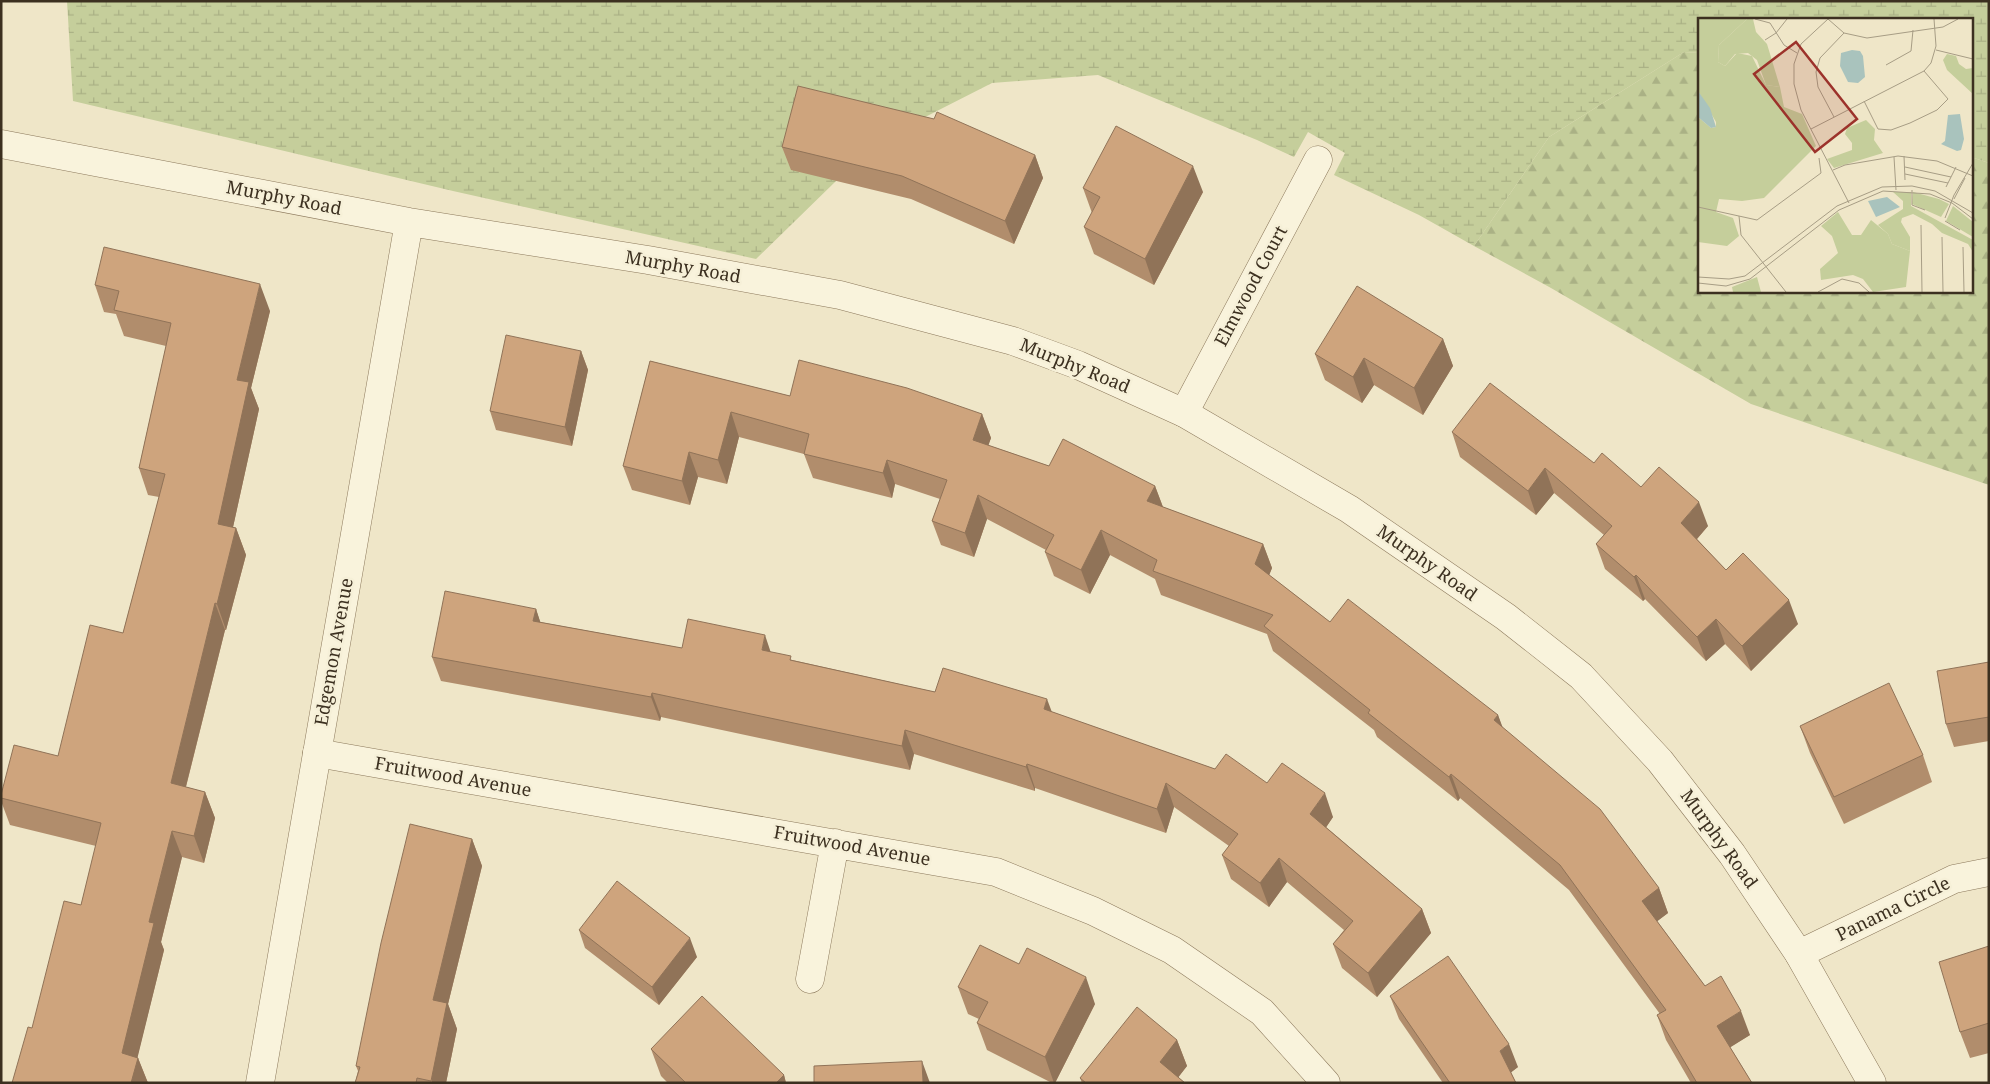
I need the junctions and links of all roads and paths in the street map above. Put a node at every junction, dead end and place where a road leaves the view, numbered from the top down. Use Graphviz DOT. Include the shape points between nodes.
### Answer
graph roads {
  1 [pos="1,144"];
  2 [pos="1318,160"];
  3 [pos="409,222"];
  4 [pos="1184,413"];
  5 [pos="317,753"];
  6 [pos="835,843"];
  7 [pos="1989,872"];
  8 [pos="1799,954"];
  9 [pos="810,979"];
  10 [pos="260,1083"];
  11 [pos="1326,1083"];
  12 [pos="1872,1083"];
  1 -- 3 [label="street, Murphy Road"];
  2 -- 4 [label="street, Elmwood Court"];
  3 -- 4 [label="street, Murphy Road" via="648,260 840,296 1013,341 1078,365"];
  3 -- 5 [label="street, Edgemon Avenue"];
  4 -- 8 [label="street, Murphy Road" via="1349,509 1506,617 1582,676 1660,761 1732,854"];
  5 -- 6 [label="street, Fruitwood Avenue"];
  5 -- 10 [label="street, Edgemon Avenue"];
  6 -- 9 [label="street"];
  6 -- 11 [label="street, Fruitwood Avenue" via="996,872 1092,910 1172,950 1262,1012"];
  7 -- 8 [label="street, Panama Circle" via="1954,879"];
  8 -- 12 [label="street, Murphy Road"];
}
